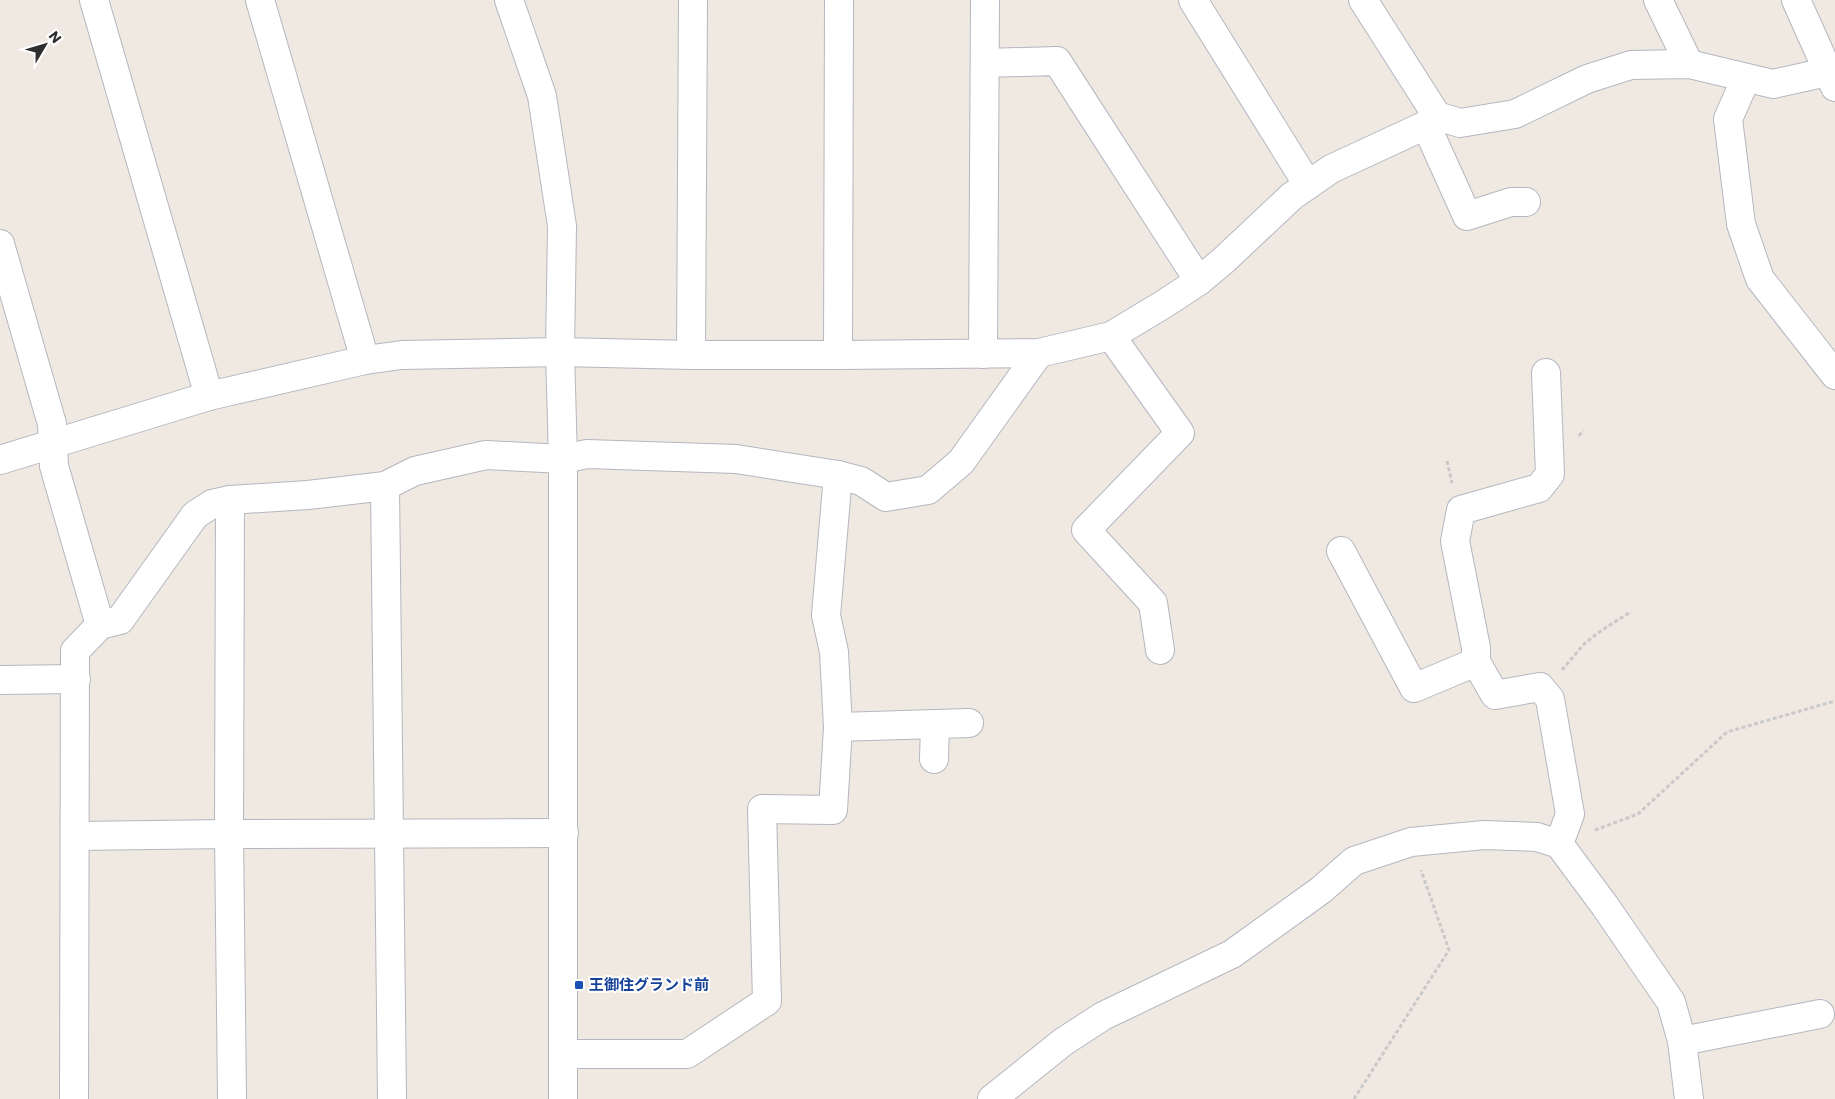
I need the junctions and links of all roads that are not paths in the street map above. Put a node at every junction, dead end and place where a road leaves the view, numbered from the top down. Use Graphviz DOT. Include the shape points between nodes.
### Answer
graph roads {
  1 [pos="94,0"];
  2 [pos="260,0"];
  3 [pos="509,0"];
  4 [pos="693,0"];
  5 [pos="839,0"];
  6 [pos="985,0"];
  7 [pos="1193,0"];
  8 [pos="1363,0"];
  9 [pos="1658,0"];
  10 [pos="1796,0"];
  11 [pos="985,63"];
  12 [pos="1689,64"];
  13 [pos="1746,78"];
  14 [pos="1831,79"];
  15 [pos="1432,120"];
  16 [pos="1308,185"];
  17 [pos="1526,202"];
  18 [pos="0,244"];
  19 [pos="1198,281"];
  20 [pos="1111,336"];
  21 [pos="560,352"];
  22 [pos="1039,353"];
  23 [pos="983,354"];
  24 [pos="691,355"];
  25 [pos="838,355"];
  26 [pos="364,360"];
  27 [pos="1546,373"];
  28 [pos="1835,375"];
  29 [pos="209,396"];
  30 [pos="52,444"];
  31 [pos="563,459"];
  32 [pos="0,460"];
  33 [pos="838,475"];
  34 [pos="385,486"];
  35 [pos="230,500"];
  36 [pos="1341,551"];
  37 [pos="100,625"];
  38 [pos="1160,650"];
  39 [pos="1476,662"];
  40 [pos="76,679"];
  41 [pos="0,680"];
  42 [pos="969,723"];
  43 [pos="935,724"];
  44 [pos="838,727"];
  45 [pos="934,759"];
  46 [pos="564,832"];
  47 [pos="229,834"];
  48 [pos="389,834"];
  49 [pos="76,836"];
  50 [pos="1560,844"];
  51 [pos="1820,1014"];
  52 [pos="1682,1041"];
  53 [pos="563,1054"];
  54 [pos="74,1099"];
  55 [pos="232,1099"];
  56 [pos="392,1099"];
  57 [pos="563,1099"];
  58 [pos="992,1099"];
  59 [pos="1689,1099"];
  1 -- 29 [label="street"];
  2 -- 26 [label="street"];
  3 -- 21 [label="street" via="542,96 562,226"];
  4 -- 24 [label="street"];
  5 -- 25 [label="street"];
  6 -- 11 [label="street"];
  7 -- 16 [label="street"];
  8 -- 15 [label="street"];
  9 -- 12 [label="street"];
  10 -- 14 [label="street"];
  11 -- 19 [label="street" via="1057,60"];
  11 -- 23 [label="street"];
  12 -- 13 [label="street"];
  12 -- 15 [label="street" via="1631,65 1587,79 1515,114 1460,123"];
  13 -- 14 [label="street" via="1773,84"];
  13 -- 28 [label="street" via="1728,119 1741,224 1760,279"];
  15 -- 16 [label="street" via="1331,169"];
  15 -- 17 [label="street" via="1467,216 1512,202"];
  16 -- 19 [label="street"];
  18 -- 30 [label="street" via="52,424"];
  19 -- 20 [label="street"];
  20 -- 22 [label="street"];
  20 -- 38 [label="street" via="1187,442 1086,530 1124,587 1152,603"];
  21 -- 24 [label="street"];
  21 -- 26 [label="street"];
  21 -- 31 [label="street"];
  22 -- 23 [label="street"];
  22 -- 33 [label="street" via="962,462 928,490 886,497 862,481"];
  23 -- 25 [label="street"];
  24 -- 25 [label="street"];
  26 -- 29 [label="street"];
  27 -- 39 [label="street" via="1550,474 1539,488 1461,510 1455,541"];
  29 -- 30 [label="street"];
  30 -- 32 [label="street"];
  30 -- 37 [label="street" via="54,466"];
  31 -- 33 [label="street" via="588,454 736,459"];
  31 -- 34 [label="street" via="486,455 415,471"];
  31 -- 46 [label="street"];
  33 -- 44 [label="street" via="826,615 834,652"];
  34 -- 35 [label="street"];
  34 -- 48 [label="street"];
  35 -- 37 [label="street" via="212,504 195,515 120,620"];
  35 -- 47 [label="street"];
  36 -- 39 [label="street" via="1364,572 1419,697"];
  37 -- 40 [label="street" via="75,651"];
  39 -- 50 [label="street" via="1495,695 1540,687 1550,700 1570,814"];
  40 -- 41 [label="street"];
  40 -- 49 [label="street"];
  42 -- 43 [label="street"];
  43 -- 44 [label="street"];
  43 -- 45 [label="street"];
  44 -- 53 [label="street" via="833,810 762,809 767,1001 687,1054"];
  46 -- 48 [label="street"];
  46 -- 53 [label="street"];
  47 -- 48 [label="street"];
  47 -- 49 [label="street"];
  47 -- 55 [label="street"];
  48 -- 56 [label="street"];
  49 -- 54 [label="street"];
  50 -- 52 [label="street" via="1671,1002"];
  50 -- 58 [label="street" via="1537,837 1484,834 1411,842 1354,861 1321,890 1232,954 1103,1016 1063,1042"];
  51 -- 52 [label="street"];
  52 -- 59 [label="street"];
  53 -- 57 [label="street"];
}
